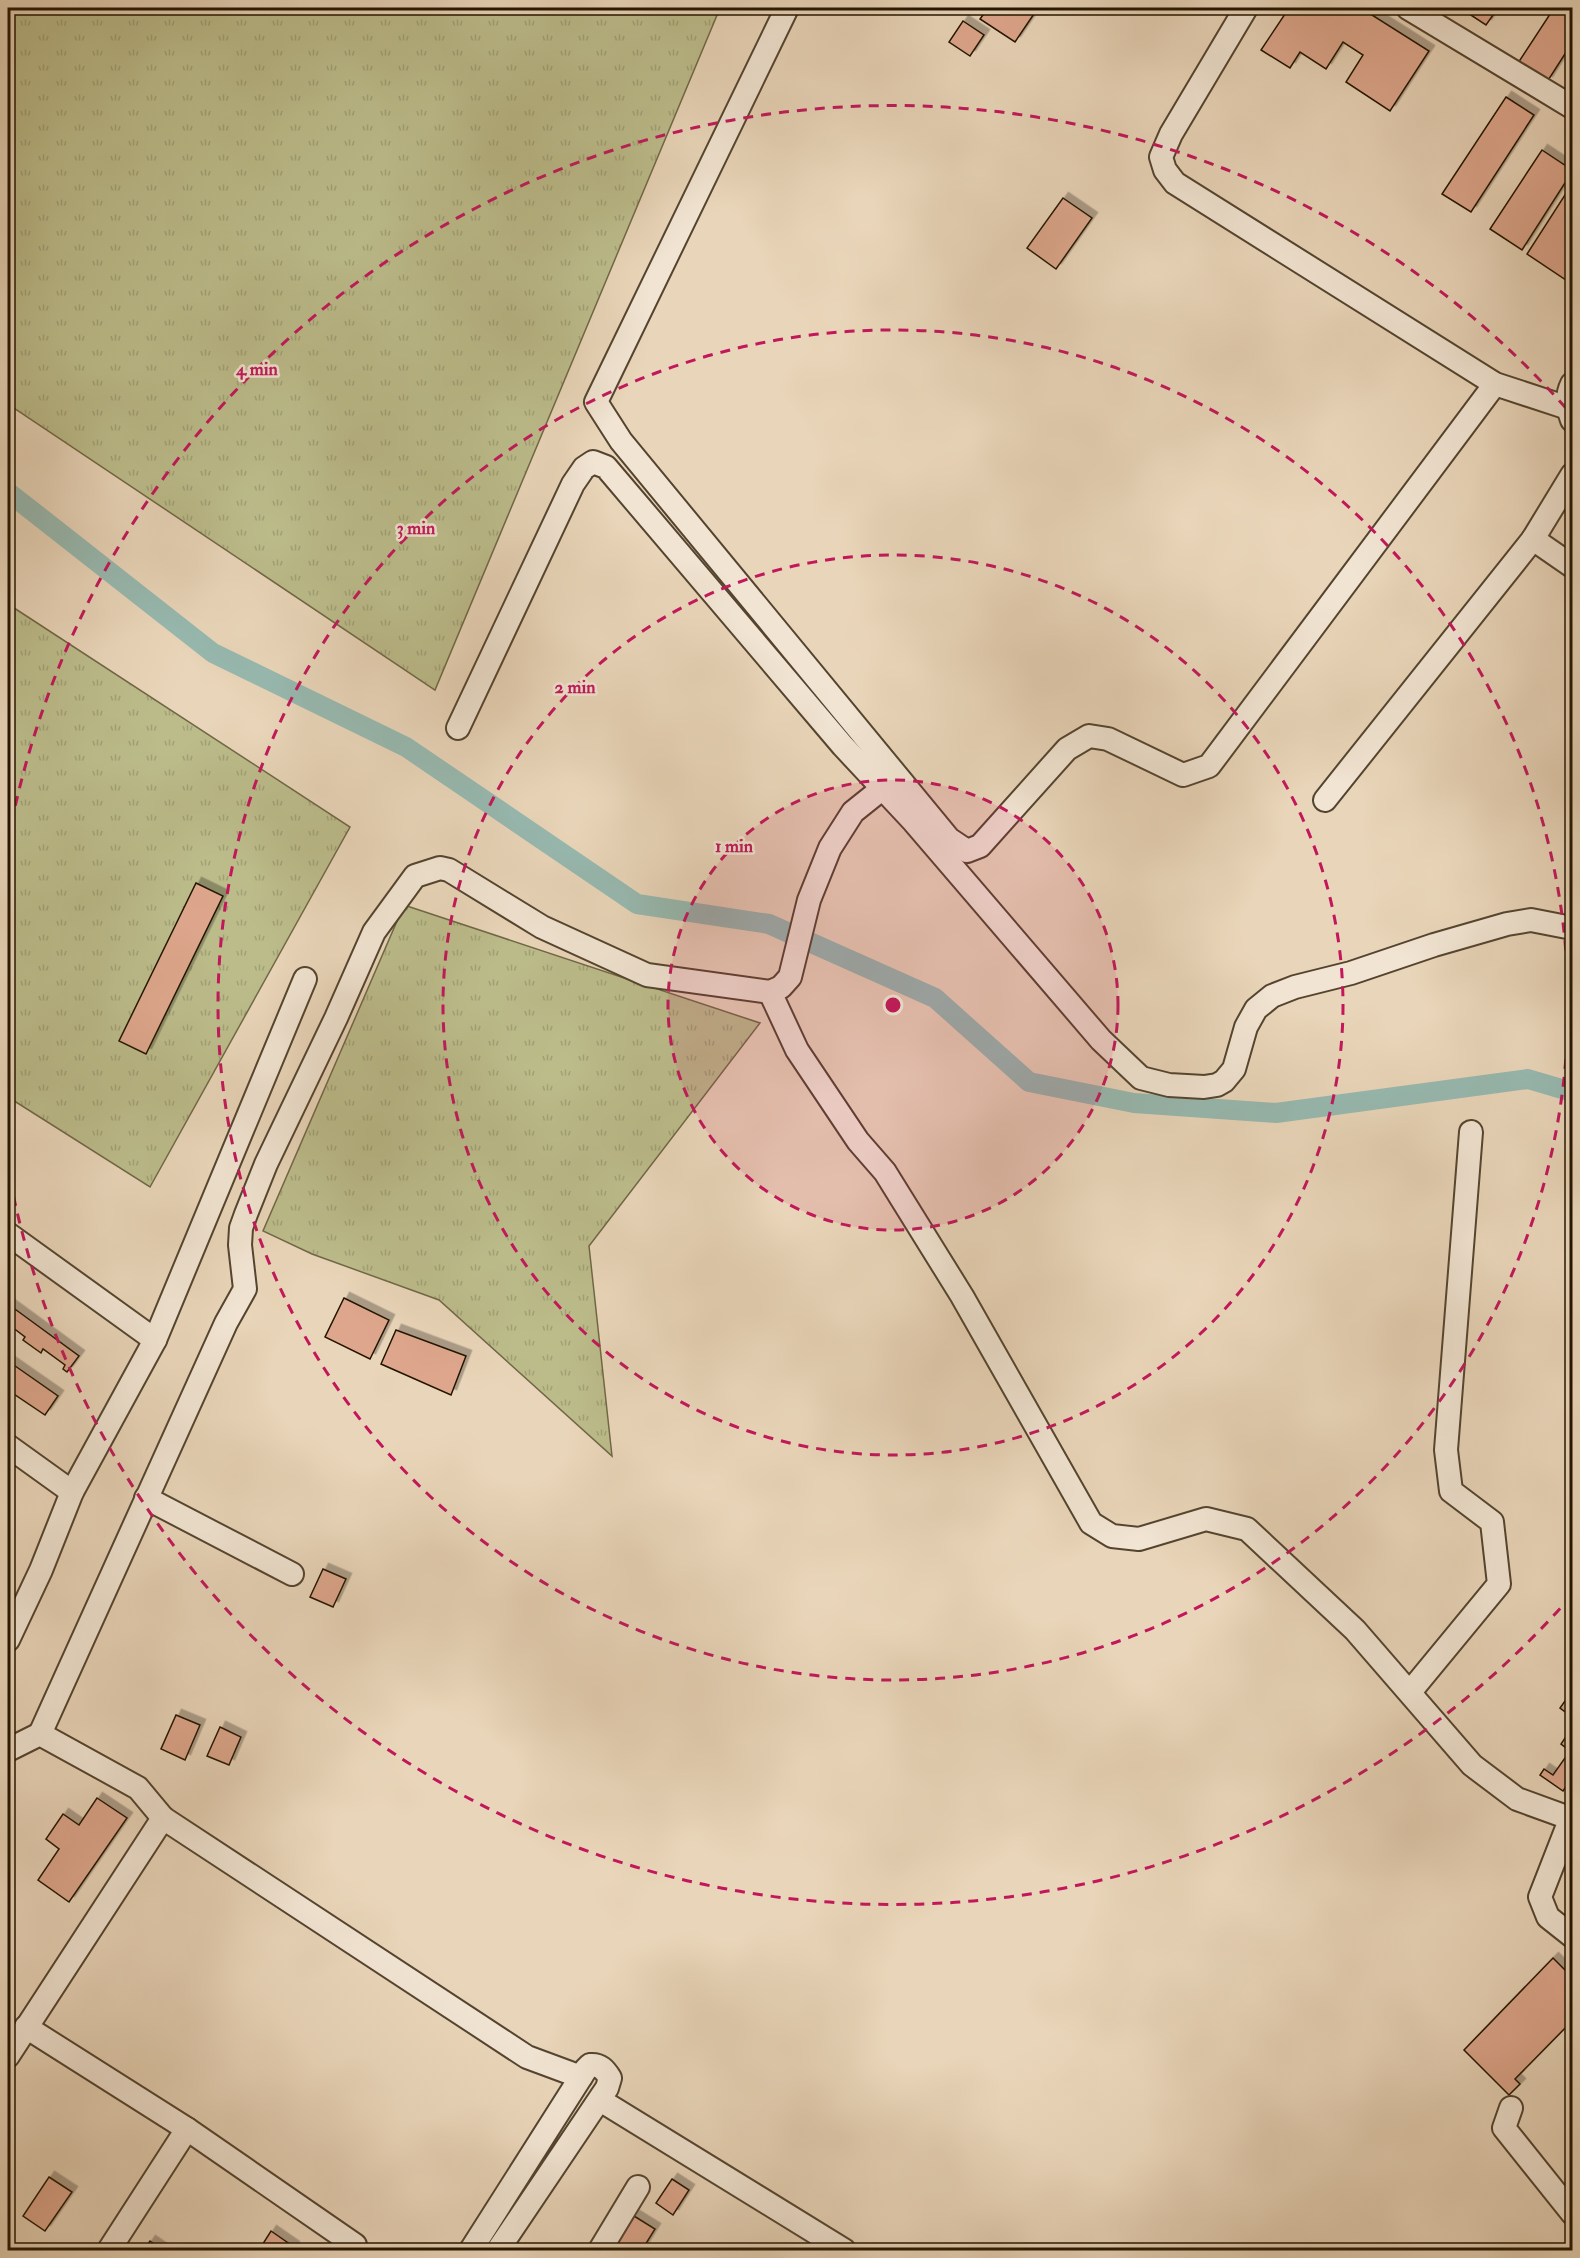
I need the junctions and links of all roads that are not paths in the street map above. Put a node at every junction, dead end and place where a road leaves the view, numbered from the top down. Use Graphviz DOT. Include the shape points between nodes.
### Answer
graph roads {
  1 [pos="787,8"];
  2 [pos="1246,8"];
  3 [pos="1408,8"];
  4 [pos="1572,107"];
  5 [pos="1495,384"];
  6 [pos="1572,384"];
  7 [pos="1570,414"];
  8 [pos="1572,475"];
  9 [pos="1533,539"];
  10 [pos="1572,566"];
  11 [pos="458,728"];
  12 [pos="883,788"];
  13 [pos="1325,800"];
  14 [pos="1572,928"];
  15 [pos="305,979"];
  16 [pos="770,992"];
  17 [pos="1471,1132"];
  18 [pos="8,1234"];
  19 [pos="155,1340"];
  20 [pos="8,1446"];
  21 [pos="72,1492"];
  22 [pos="146,1498"];
  23 [pos="292,1574"];
  24 [pos="8,1640"];
  25 [pos="1410,1692"];
  26 [pos="40,1734"];
  27 [pos="8,1750"];
  28 [pos="1572,1817"];
  29 [pos="163,1818"];
  30 [pos="1572,1936"];
  31 [pos="26,2027"];
  32 [pos="8,2056"];
  33 [pos="581,2077"];
  34 [pos="600,2100"];
  35 [pos="1510,2108"];
  36 [pos="187,2129"];
  37 [pos="638,2187"];
  38 [pos="1572,2213"];
  39 [pos="359,2249"];
  40 [pos="109,2250"];
  41 [pos="471,2250"];
  42 [pos="498,2250"];
  43 [pos="600,2250"];
  44 [pos="844,2250"];
  1 -- 5 [label="street" via="596,402 621,441 933,820 949,839 967,851 981,846 1067,749 1089,736 1108,739 1183,775 1209,766"];
  2 -- 5 [label="street" via="1171,134 1161,158 1165,170 1175,183 1194,196"];
  3 -- 4 [label="street"];
  5 -- 7 [label="street"];
  6 -- 7 [label="street" via="1568,397"];
  8 -- 9 [label="street"];
  9 -- 10 [label="street"];
  9 -- 13 [label="street"];
  11 -- 12 [label="street" via="573,484 593,462 606,467"];
  12 -- 14 [label="street" via="1101,1040 1141,1078 1154,1082 1204,1087 1224,1081 1234,1069 1246,1027 1256,1009 1272,996 1507,924 1531,920"];
  12 -- 16 [label="street" via="853,812 840,829 817,877 790,977"];
  15 -- 19 [label="street"];
  16 -- 22 [label="street" via="647,975 542,927 449,870 440,868 415,876 374,932 266,1164 241,1228 245,1289"];
  16 -- 25 [label="street" via="797,1050 858,1141 885,1172 962,1296 1091,1523 1113,1536 1139,1539 1206,1519 1247,1529 1355,1630"];
  17 -- 25 [label="street" via="1446,1450 1451,1491 1492,1522 1499,1584"];
  18 -- 19 [label="street"];
  19 -- 21 [label="street"];
  20 -- 21 [label="street"];
  21 -- 24 [label="street"];
  22 -- 23 [label="street"];
  22 -- 26 [label="street"];
  25 -- 28 [label="street" via="1472,1765 1517,1799"];
  26 -- 27 [label="street"];
  26 -- 29 [label="street" via="138,1788"];
  28 -- 30 [label="street" via="1540,1898 1548,1917"];
  29 -- 31 [label="street"];
  29 -- 33 [label="street" via="527,2057"];
  31 -- 32 [label="street"];
  31 -- 36 [label="street"];
  33 -- 34 [label="street" via="590,2065 596,2064 606,2071 610,2078"];
  33 -- 41 [label="street"];
  34 -- 42 [label="street"];
  34 -- 44 [label="street"];
  35 -- 38 [label="street" via="1504,2127"];
  36 -- 39 [label="street"];
  36 -- 40 [label="street"];
  37 -- 43 [label="street"];
}
